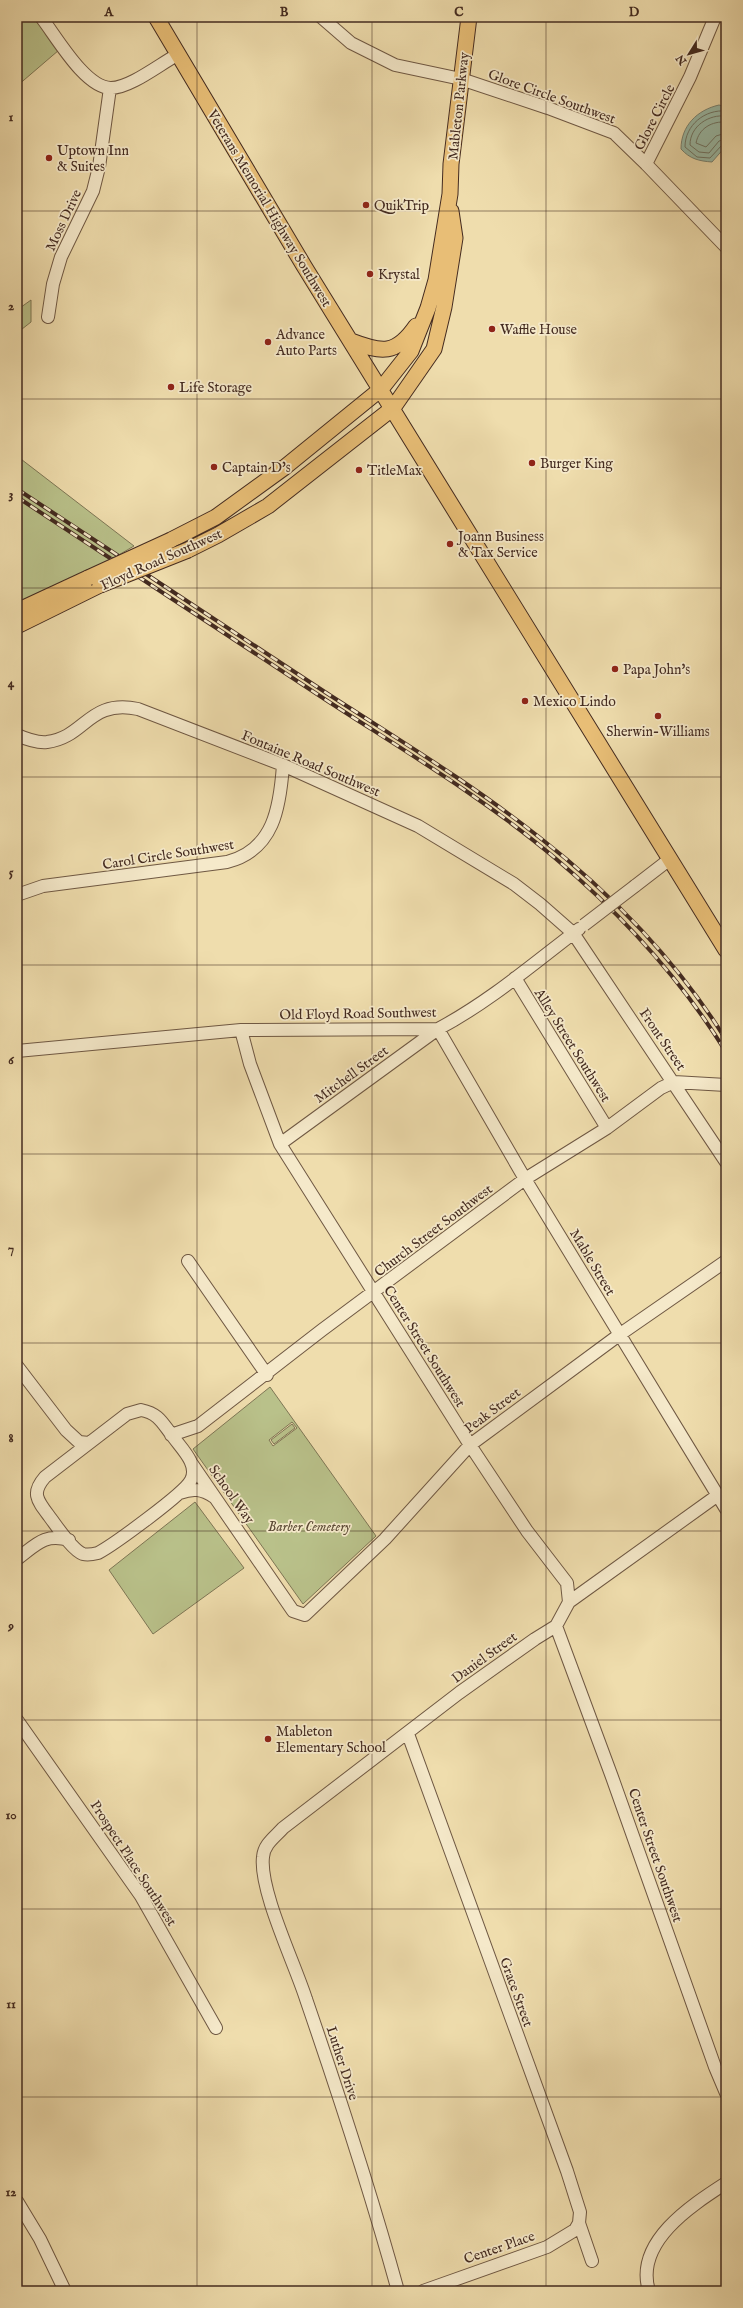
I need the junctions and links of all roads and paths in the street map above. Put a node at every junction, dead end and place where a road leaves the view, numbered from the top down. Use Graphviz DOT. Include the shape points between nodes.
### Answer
graph roads {
  1 [pos="41,17"];
  2 [pos="156,17"];
  3 [pos="321,17"];
  4 [pos="469,17"];
  5 [pos="715,17"];
  6 [pos="177,55"];
  7 [pos="461,80"];
  8 [pos="110,88"];
  9 [pos="646,164"];
  10 [pos="450,194"];
  11 [pos="726,247"];
  12 [pos="428,308"];
  13 [pos="48,316"];
  14 [pos="351,341"];
  15 [pos="381,389"];
  16 [pos="393,408"];
  17 [pos="94,582"];
  18 [pos="17,611"];
  19 [pos="17,626"];
  20 [pos="17,736"];
  21 [pos="283,765"];
  22 [pos="670,858"];
  23 [pos="17,894"];
  24 [pos="574,933"];
  25 [pos="726,950"];
  26 [pos="515,978"];
  27 [pos="438,1029"];
  28 [pos="241,1030"];
  29 [pos="17,1051"];
  30 [pos="674,1082"];
  31 [pos="726,1085"];
  32 [pos="606,1128"];
  33 [pos="280,1144"];
  34 [pos="726,1162"];
  35 [pos="526,1179"];
  36 [pos="188,1261"];
  37 [pos="726,1261"];
  38 [pos="374,1293"];
  39 [pos="619,1335"];
  40 [pos="17,1366"];
  41 [pos="266,1375"];
  42 [pos="198,1426"];
  43 [pos="66,1430"];
  44 [pos="171,1435"];
  45 [pos="89,1443"];
  46 [pos="470,1445"];
  47 [pos="183,1451"];
  48 [pos="68,1459"];
  49 [pos="192,1464"];
  50 [pos="180,1493"];
  51 [pos="718,1495"];
  52 [pos="216,1498"];
  53 [pos="726,1509"];
  54 [pos="48,1514"];
  55 [pos="47,1538"];
  56 [pos="69,1540"];
  57 [pos="17,1559"];
  58 [pos="569,1602"];
  59 [pos="304,1615"];
  60 [pos="556,1626"];
  61 [pos="17,1720"];
  62 [pos="408,1734"];
  63 [pos="266,1845"];
  64 [pos="216,2028"];
  65 [pos="726,2094"];
  66 [pos="726,2183"];
  67 [pos="17,2200"];
  68 [pos="579,2223"];
  69 [pos="592,2261"];
  70 [pos="65,2291"];
  71 [pos="398,2291"];
  72 [pos="423,2291"];
  73 [pos="649,2291"];
  1 -- 8 [label="street" via="84,74 96,83"];
  2 -- 6 [label="main road, Veterans Memorial Highway Southwest"];
  3 -- 7 [label="street, Glore Circle Southwest" via="352,43 374,56 395,65"];
  4 -- 7 [label="main road, Mableton Parkway"];
  5 -- 9 [label="street, Glore Circle" via="690,77"];
  6 -- 8 [label="street" via="125,85"];
  6 -- 14 [label="main road, Veterans Memorial Highway Southwest"];
  7 -- 9 [label="street, Glore Circle Southwest" via="548,108 614,133"];
  7 -- 10 [label="main road, Mableton Parkway"];
  8 -- 13 [label="street, Moss Drive" via="99,167 93,191 61,257 53,284"];
  9 -- 11 [label="street, Glore Circle Southwest"];
  10 -- 12 [label="main road, Mableton Parkway" via="436,280"];
  10 -- 16 [label="main road, Mableton Parkway" via="455,238 444,307 434,349"];
  12 -- 14 [label="main road" via="408,338 390,350 371,348"];
  12 -- 15 [label="main road, Mableton Parkway" via="411,351"];
  14 -- 15 [label="main road, Veterans Memorial Highway Southwest"];
  15 -- 16 [label="main road, Veterans Memorial Highway Southwest"];
  15 -- 17 [label="main road, Floyd Road Southwest, bridge" via="267,480 216,517"];
  16 -- 17 [label="main road, Floyd Road Southwest, bridge" via="268,506 242,522 188,550"];
  16 -- 22 [label="main road, Veterans Memorial Highway Southwest"];
  17 -- 18 [label="main road, Floyd Road Southwest"];
  17 -- 19 [label="main road, Floyd Road Southwest"];
  20 -- 21 [label="street, Fontaine Road Southwest" via="46,742 54,740 65,737 105,709 126,707"];
  21 -- 23 [label="street, Carol Circle Southwest" via="280,798 273,822 267,835 247,855 227,862 43,886"];
  21 -- 24 [label="street, Fontaine Road Southwest" via="418,826 514,884"];
  22 -- 24 [label="street, Old Floyd Road Southwest, bridge"];
  22 -- 25 [label="main road, Veterans Memorial Highway Southwest"];
  24 -- 26 [label="street, Old Floyd Road Southwest"];
  24 -- 30 [label="street, Front Street"];
  26 -- 27 [label="street, Old Floyd Road Southwest" via="459,1018"];
  26 -- 32 [label="street, Alley Street Southwest"];
  27 -- 28 [label="street, Old Floyd Road Southwest"];
  27 -- 33 [label="street, Mitchell Street"];
  27 -- 35 [label="street, Mable Street"];
  28 -- 29 [label="street, Old Floyd Road Southwest"];
  28 -- 33 [label="street, Center Street Southwest" via="250,1064"];
  30 -- 31 [label="street"];
  30 -- 32 [label="street, Church Street Southwest" via="661,1088"];
  30 -- 34 [label="street, Front Street"];
  32 -- 35 [label="street, Church Street Southwest"];
  33 -- 38 [label="street, Center Street Southwest"];
  35 -- 38 [label="street, Church Street Southwest"];
  35 -- 39 [label="street, Mable Street"];
  36 -- 41 [label="street"];
  37 -- 39 [label="street, Peak Street"];
  38 -- 41 [label="street, Church Street Southwest" via="302,1345"];
  38 -- 46 [label="street, Center Street Southwest"];
  39 -- 46 [label="street, Peak Street"];
  39 -- 51 [label="street, Mable Street"];
  40 -- 43 [label="street"];
  41 -- 42 [label="street, Church Street Southwest"];
  42 -- 44 [label="street, Church Street Southwest"];
  42 -- 47 [label="street"];
  43 -- 45 [label="street" via="80,1442"];
  43 -- 48 [label="street" via="71,1449"];
  44 -- 45 [label="street" via="154,1413 141,1410 127,1414"];
  44 -- 47 [label="street"];
  45 -- 48 [label="street"];
  46 -- 58 [label="street, Center Street Southwest" via="527,1531 567,1583"];
  46 -- 59 [label="street, Peak Street" via="385,1539"];
  47 -- 49 [label="street"];
  48 -- 54 [label="street" via="38,1485 36,1494"];
  49 -- 50 [label="street" via="191,1480"];
  49 -- 52 [label="street, School Way"];
  50 -- 52 [label="street" via="192,1489 205,1491"];
  50 -- 56 [label="street" via="96,1554 83,1554"];
  51 -- 53 [label="street, Mable Street"];
  51 -- 58 [label="street"];
  52 -- 59 [label="street, School Way" via="293,1611"];
  54 -- 55 [label="street"];
  54 -- 56 [label="street"];
  55 -- 56 [label="street"];
  55 -- 57 [label="street"];
  58 -- 60 [label="street"];
  60 -- 62 [label="street, Daniel Street" via="459,1693"];
  60 -- 65 [label="street, Center Street Southwest" via="714,2067"];
  61 -- 64 [label="street, Prospect Place Southwest" via="141,1896"];
  62 -- 63 [label="street, Daniel Street" via="283,1828"];
  62 -- 68 [label="street, Grace Street" via="567,2171 580,2212"];
  63 -- 71 [label="street, Luther Drive" via="263,1857 268,1893 308,2005 379,2223"];
  66 -- 73 [label="street" via="678,2219 660,2237 653,2248 648,2267"];
  67 -- 70 [label="street" via="40,2238"];
  68 -- 69 [label="street, Grace Street"];
  68 -- 72 [label="street, Center Place" via="575,2230 547,2247"];
}
